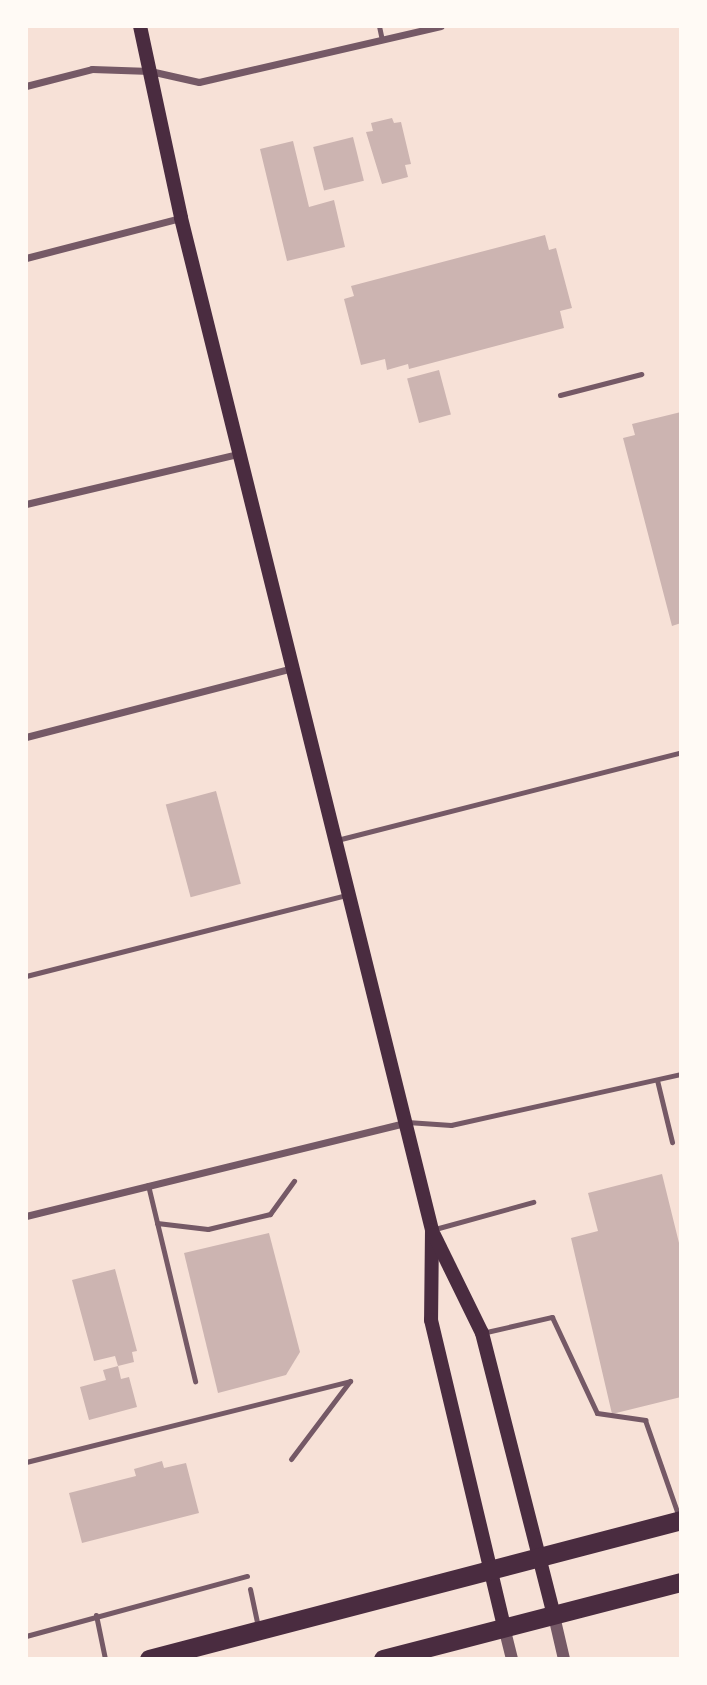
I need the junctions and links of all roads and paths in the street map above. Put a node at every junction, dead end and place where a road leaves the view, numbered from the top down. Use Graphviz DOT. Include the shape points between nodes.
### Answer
graph roads {
  1 [pos="140,26"];
  2 [pos="379,26"];
  3 [pos="441,26"];
  4 [pos="382,40"];
  5 [pos="150,71"];
  6 [pos="26,86"];
  7 [pos="181,218"];
  8 [pos="26,258"];
  9 [pos="641,374"];
  10 [pos="560,395"];
  11 [pos="238,454"];
  12 [pos="26,504"];
  13 [pos="295,668"];
  14 [pos="26,737"];
  15 [pos="681,752"];
  16 [pos="337,840"];
  17 [pos="350,893"];
  18 [pos="26,976"];
  19 [pos="681,1074"];
  20 [pos="657,1080"];
  21 [pos="407,1122"];
  22 [pos="672,1142"];
  23 [pos="294,1181"];
  24 [pos="148,1185"];
  25 [pos="533,1202"];
  26 [pos="26,1216"];
  27 [pos="157,1223"];
  28 [pos="432,1230"];
  29 [pos="482,1334"];
  30 [pos="195,1381"];
  31 [pos="291,1460"];
  32 [pos="26,1462"];
  33 [pos="681,1520"];
  34 [pos="540,1559"];
  35 [pos="489,1572"];
  36 [pos="247,1576"];
  37 [pos="681,1582"];
  38 [pos="250,1589"];
  39 [pos="96,1615"];
  40 [pos="554,1616"];
  41 [pos="504,1627"];
  42 [pos="258,1630"];
  43 [pos="26,1636"];
  44 [pos="105,1659"];
  45 [pos="149,1659"];
  46 [pos="383,1659"];
  47 [pos="512,1659"];
  48 [pos="564,1659"];
  1 -- 5 [label="main road"];
  2 -- 4 [label="lane"];
  3 -- 4 [label="street"];
  4 -- 5 [label="street" via="199,82"];
  5 -- 6 [label="street" via="92,69"];
  5 -- 7 [label="main road"];
  7 -- 8 [label="street"];
  7 -- 11 [label="main road"];
  9 -- 10 [label="lane"];
  11 -- 12 [label="street"];
  11 -- 13 [label="main road"];
  13 -- 14 [label="street"];
  13 -- 16 [label="main road"];
  15 -- 16 [label="lane"];
  16 -- 17 [label="main road"];
  17 -- 18 [label="lane"];
  17 -- 21 [label="main road"];
  19 -- 20 [label="lane"];
  20 -- 21 [label="lane" via="451,1125"];
  20 -- 22 [label="lane"];
  21 -- 24 [label="street"];
  21 -- 28 [label="main road"];
  23 -- 27 [label="lane" via="270,1214 208,1230"];
  24 -- 26 [label="street"];
  24 -- 27 [label="lane"];
  25 -- 28 [label="lane"];
  27 -- 30 [label="lane"];
  28 -- 29 [label="main road"];
  28 -- 35 [label="main road" via="432,1320"];
  29 -- 33 [label="lane" via="552,1317 597,1413 645,1420"];
  29 -- 34 [label="main road"];
  31 -- 32 [label="lane" via="350,1381"];
  33 -- 34 [label="highway"];
  34 -- 35 [label="highway"];
  34 -- 40 [label="main road"];
  35 -- 41 [label="main road"];
  35 -- 42 [label="highway"];
  36 -- 39 [label="lane"];
  37 -- 40 [label="highway"];
  38 -- 42 [label="lane"];
  39 -- 43 [label="lane"];
  39 -- 44 [label="lane"];
  40 -- 41 [label="highway"];
  40 -- 48 [label="street"];
  41 -- 46 [label="highway"];
  41 -- 47 [label="street"];
  42 -- 45 [label="highway"];
}
